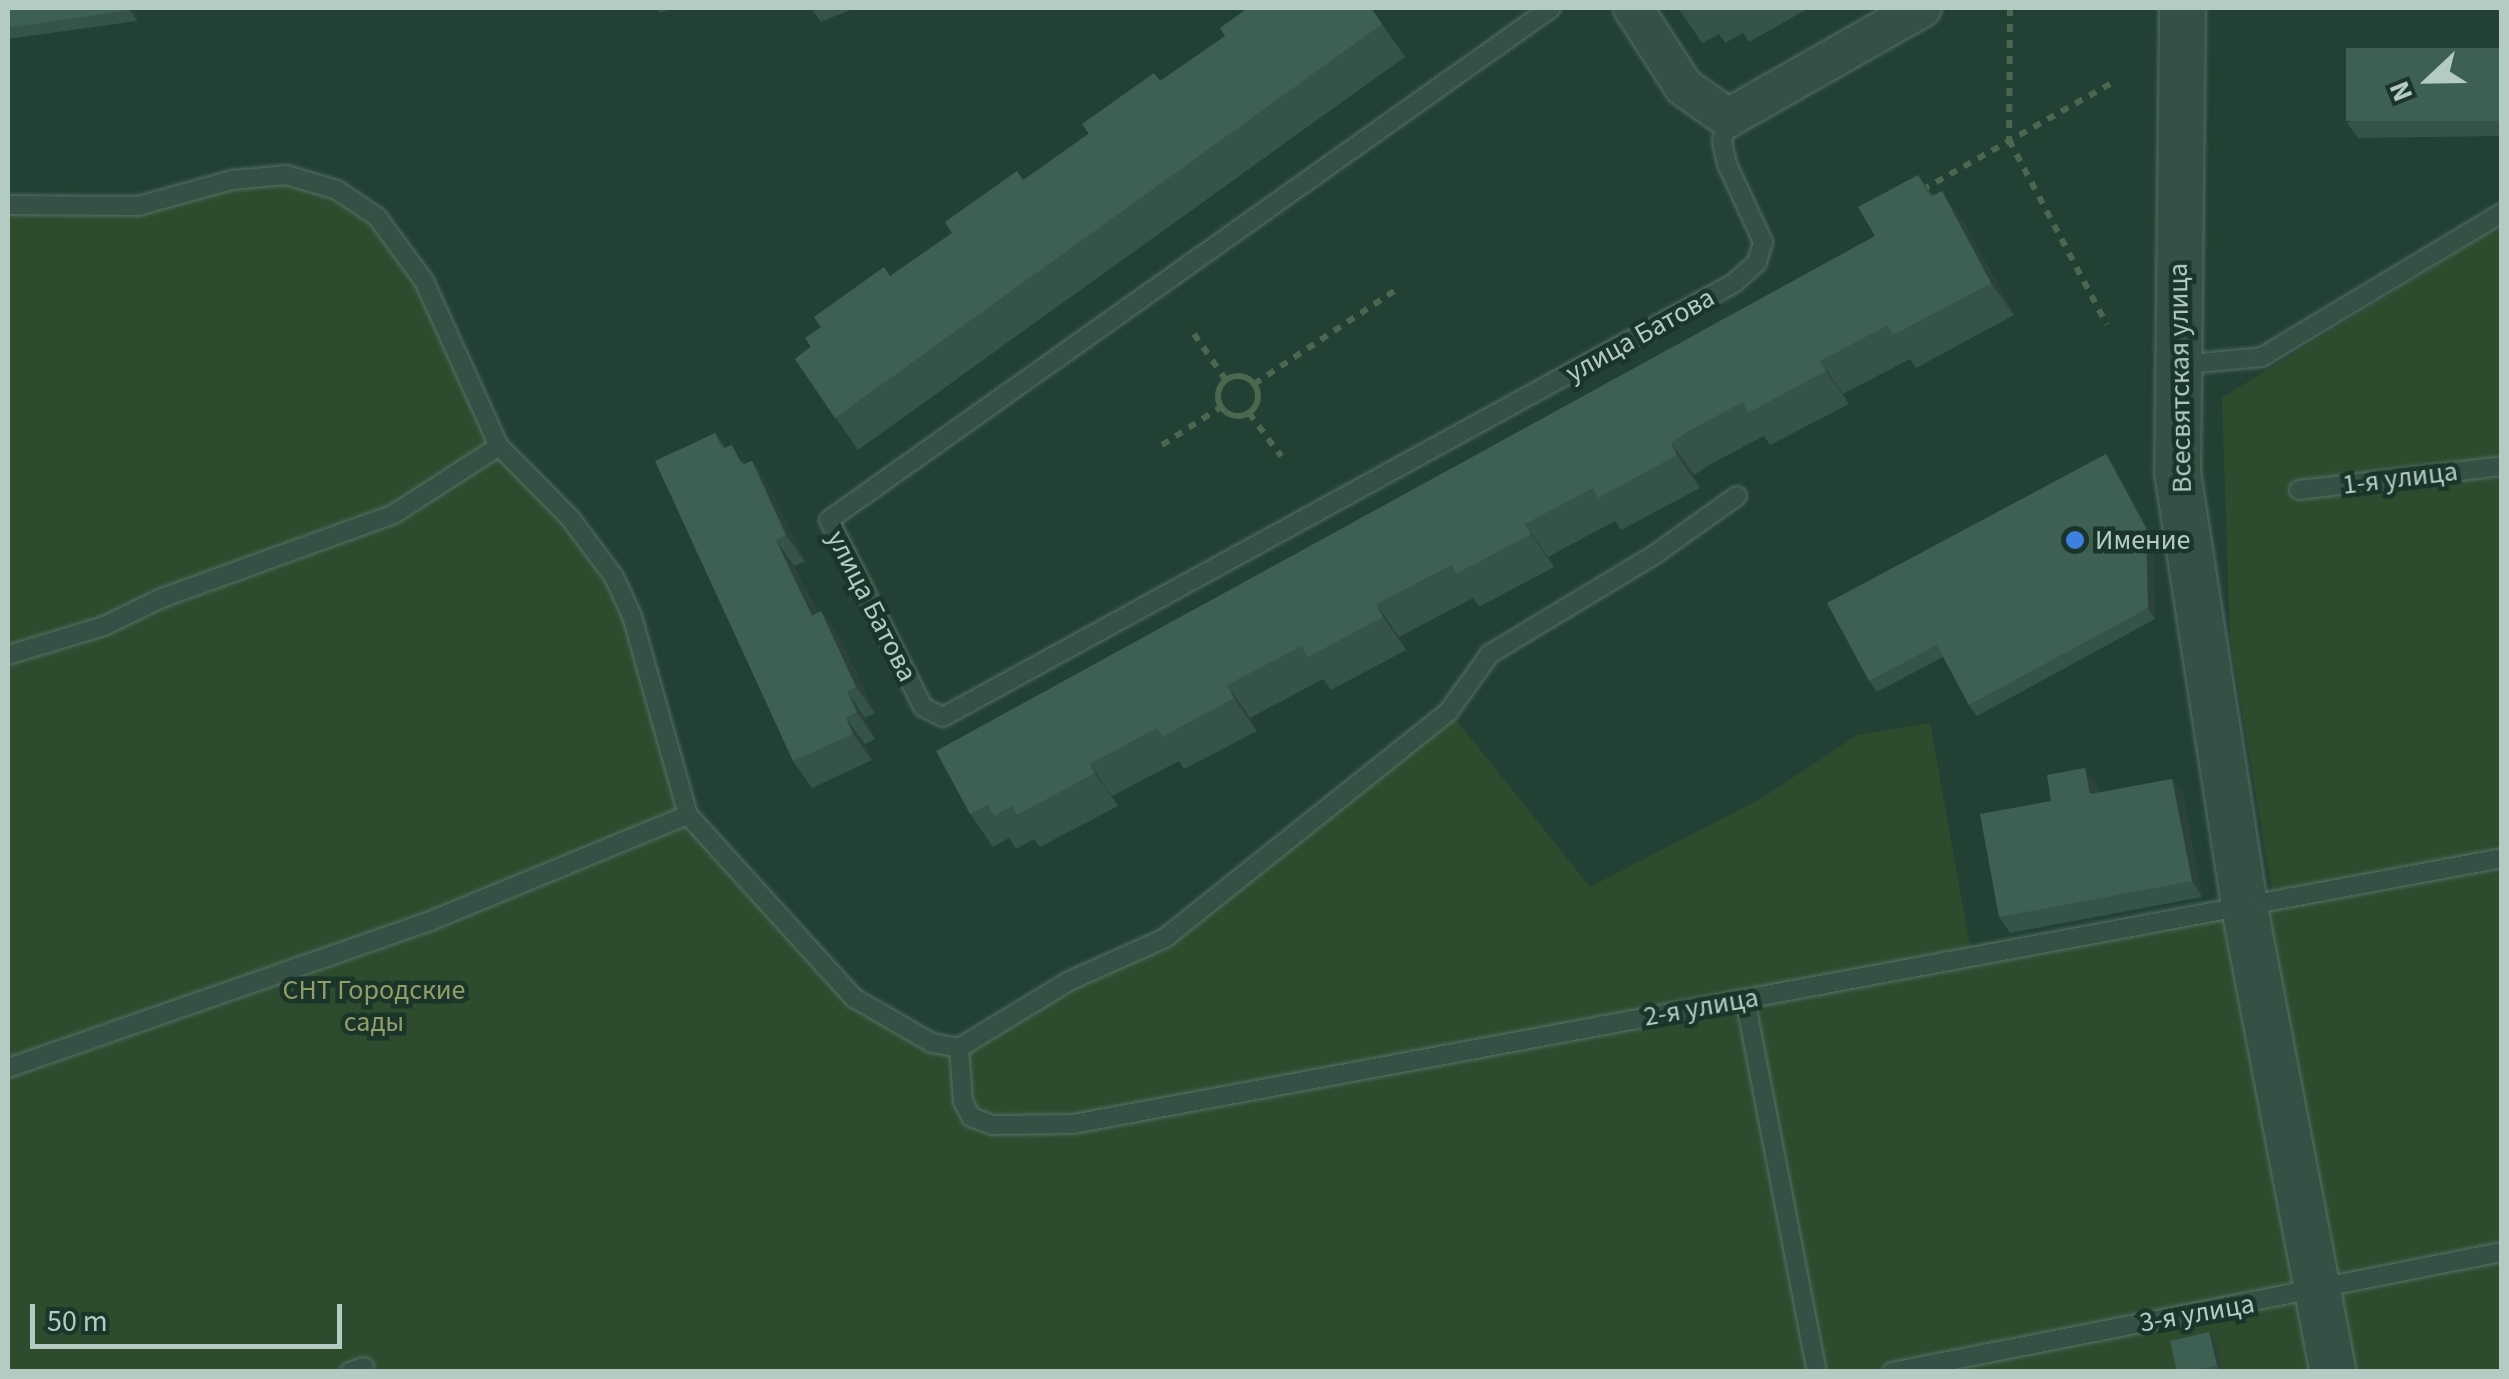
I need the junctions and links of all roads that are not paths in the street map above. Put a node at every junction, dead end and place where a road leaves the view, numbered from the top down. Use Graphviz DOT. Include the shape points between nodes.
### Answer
graph roads {
  1 [pos="1551,8"];
  2 [pos="1632,8"];
  3 [pos="1922,8"];
  4 [pos="2182,8"];
  5 [pos="1728,118"];
  6 [pos="8,205"];
  7 [pos="2502,213"];
  8 [pos="2178,365"];
  9 [pos="499,446"];
  10 [pos="2502,466"];
  11 [pos="2299,490"];
  12 [pos="1737,496"];
  13 [pos="8,655"];
  14 [pos="688,815"];
  15 [pos="2502,858"];
  16 [pos="2246,915"];
  17 [pos="1745,998"];
  18 [pos="959,1048"];
  19 [pos="8,1068"];
  20 [pos="2502,1252"];
  21 [pos="2318,1287"];
  22 [pos="1817,1372"];
  23 [pos="1892,1372"];
  24 [pos="2333,1372"];
  1 -- 5 [label="lane, улица Батова" via="829,520 923,707 943,717 1734,283 1757,262 1762,242 1726,164"];
  2 -- 5 [label="street" via="1684,87"];
  3 -- 5 [label="street"];
  4 -- 8 [label="street, Всесвятская улица"];
  6 -- 9 [label="lane" via="138,206 232,180 286,175 336,190 377,217 424,281"];
  7 -- 8 [label="lane" via="2262,357"];
  8 -- 16 [label="street, Всесвятская улица" via="2178,472"];
  9 -- 13 [label="lane" via="394,514 162,598 104,626"];
  9 -- 14 [label="lane" via="570,518 614,577 632,616"];
  10 -- 11 [label="lane, 1-я улица"];
  12 -- 18 [label="lane" via="1490,654 1449,711 1165,938 1069,980"];
  14 -- 18 [label="lane" via="854,998 899,1030"];
  14 -- 19 [label="lane" via="428,922"];
  15 -- 16 [label="lane, 2-я улица"];
  16 -- 17 [label="lane, 2-я улица"];
  16 -- 21 [label="street, Всесвятская улица"];
  17 -- 18 [label="lane, 2-я улица" via="1073,1124 993,1125 971,1117 962,1101"];
  17 -- 22 [label="lane"];
  20 -- 21 [label="lane, 3-я улица"];
  21 -- 23 [label="lane, 3-я улица"];
  21 -- 24 [label="street, Всесвятская улица"];
}
